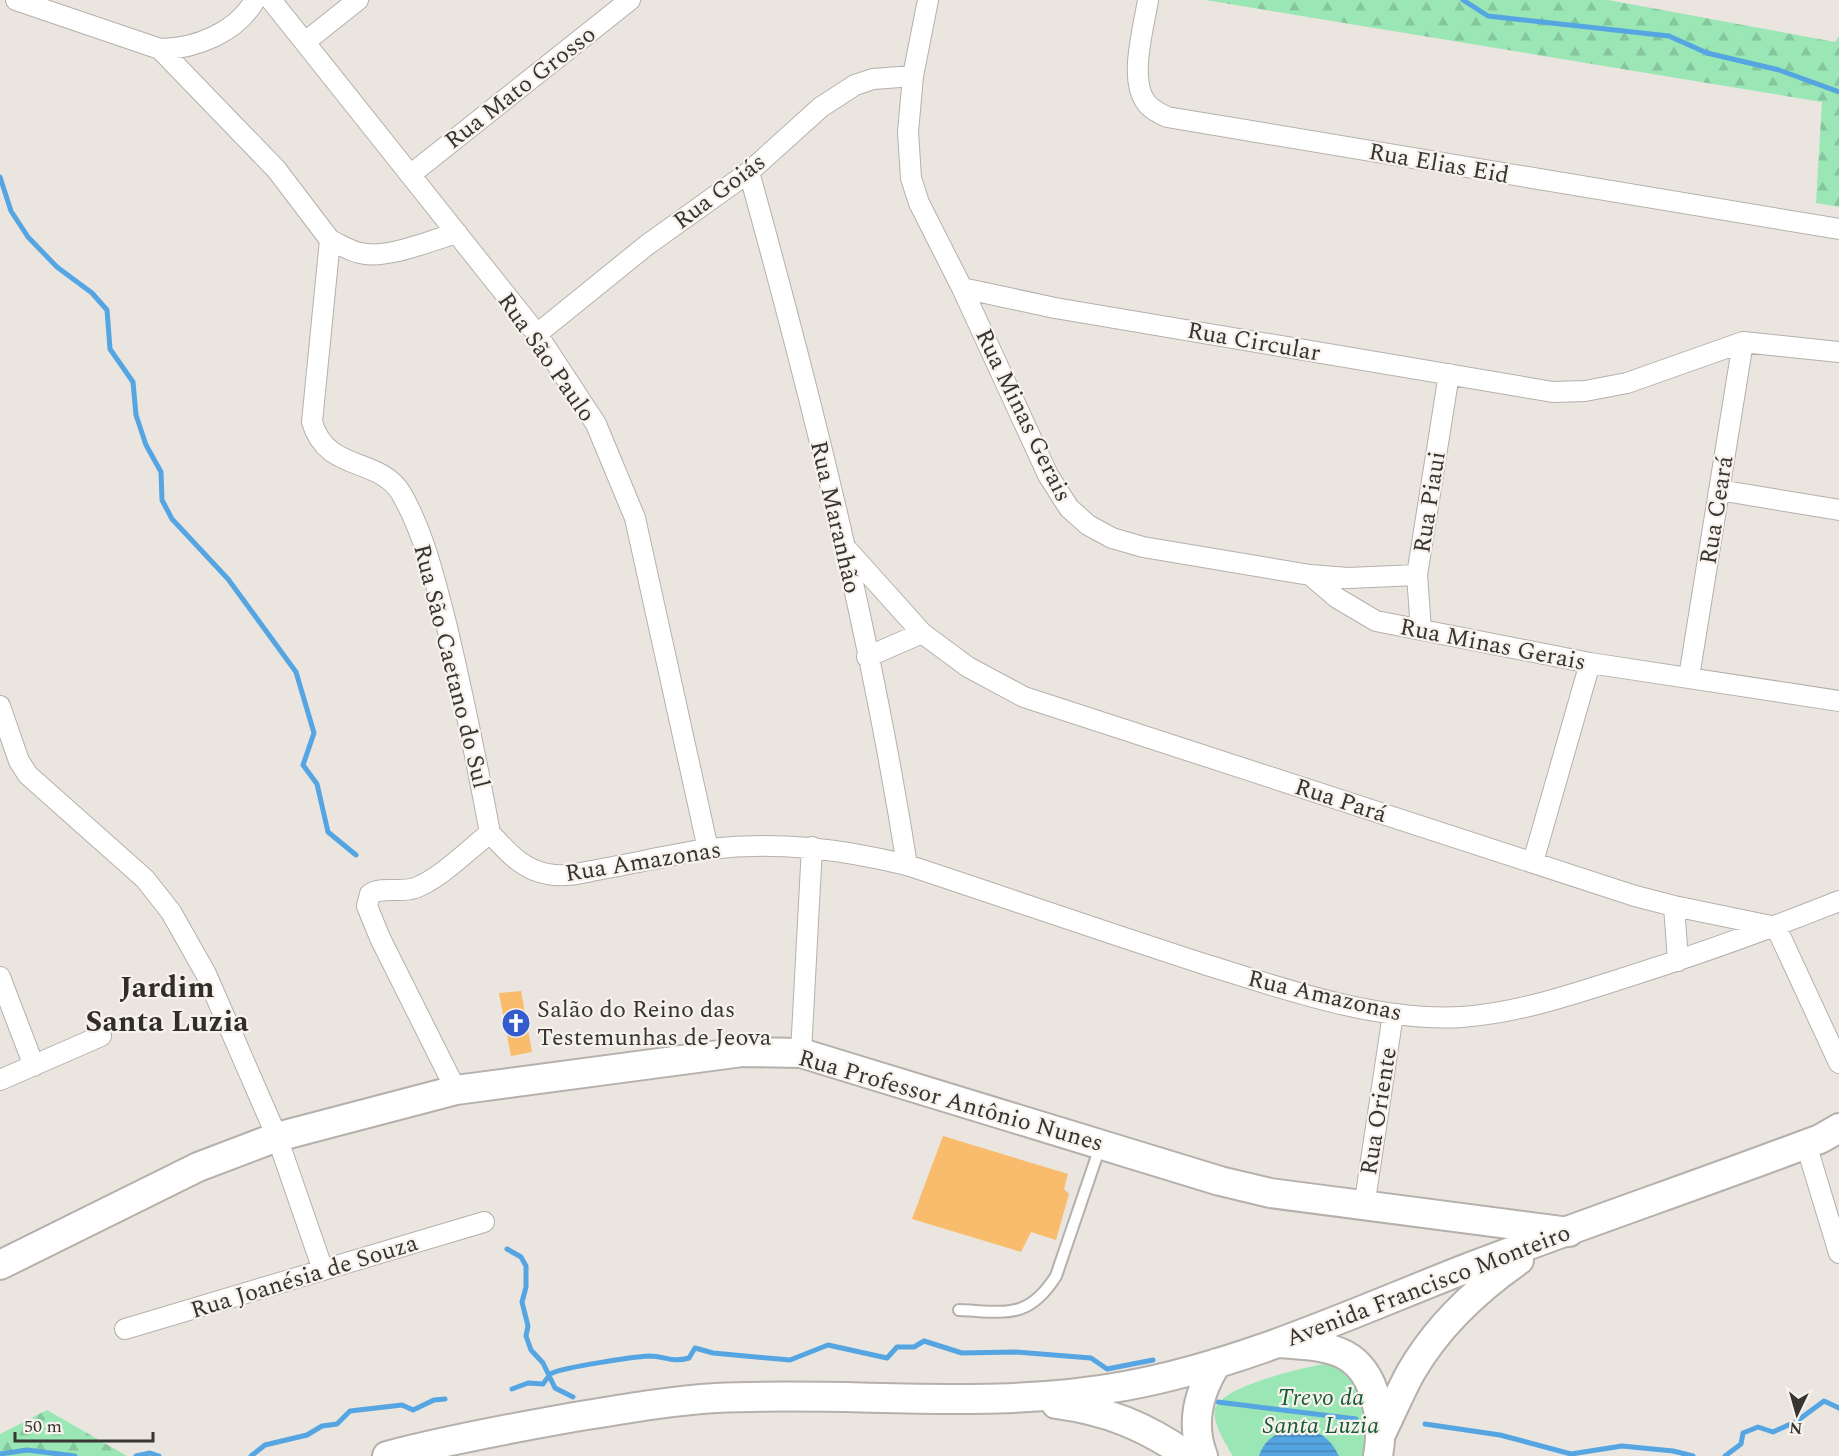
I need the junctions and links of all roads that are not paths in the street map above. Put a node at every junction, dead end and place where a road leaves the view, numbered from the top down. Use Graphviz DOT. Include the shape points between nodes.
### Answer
graph roads {
  1 [pos="16,0"];
  2 [pos="255,0"];
  3 [pos="270,0"];
  4 [pos="358,0"];
  5 [pos="630,0"];
  6 [pos="928,0"];
  7 [pos="1148,0"];
  8 [pos="305,42"];
  9 [pos="160,49"];
  10 [pos="913,76"];
  11 [pos="750,172"];
  12 [pos="410,174"];
  13 [pos="1839,229"];
  14 [pos="457,233"];
  15 [pos="330,240"];
  16 [pos="962,288"];
  17 [pos="537,334"];
  18 [pos="1743,342"];
  19 [pos="1839,352"];
  20 [pos="1449,374"];
  21 [pos="1719,490"];
  22 [pos="1839,510"];
  23 [pos="844,546"];
  24 [pos="1310,575"];
  25 [pos="1418,575"];
  26 [pos="1421,630"];
  27 [pos="922,633"];
  28 [pos="867,657"];
  29 [pos="1590,663"];
  30 [pos="1689,677"];
  31 [pos="1839,701"];
  32 [pos="0,706"];
  33 [pos="490,832"];
  34 [pos="812,847"];
  35 [pos="708,849"];
  36 [pos="1533,862"];
  37 [pos="908,865"];
  38 [pos="1839,901"];
  39 [pos="1674,906"];
  40 [pos="1776,927"];
  41 [pos="1678,961"];
  42 [pos="0,977"];
  43 [pos="1393,1014"];
  44 [pos="101,1036"];
  45 [pos="801,1053"];
  46 [pos="1839,1063"];
  47 [pos="34,1065"];
  48 [pos="0,1080"];
  49 [pos="456,1090"];
  50 [pos="1829,1135"];
  51 [pos="277,1137"];
  52 [pos="1101,1144"];
  53 [pos="1364,1207"];
  54 [pos="1460,1216"];
  55 [pos="484,1222"];
  56 [pos="1561,1235"];
  57 [pos="1839,1253"];
  58 [pos="0,1265"];
  59 [pos="1473,1266"];
  60 [pos="322,1270"];
  61 [pos="959,1310"];
  62 [pos="124,1329"];
  63 [pos="1278,1342"];
  64 [pos="1217,1363"];
  65 [pos="1015,1399"];
  66 [pos="1379,1445"];
  67 [pos="387,1456"];
  68 [pos="1188,1456"];
  69 [pos="1203,1456"];
  1 -- 9 [label="street"];
  2 -- 9 [label="street" via="248,14 232,28 178,49"];
  3 -- 8 [label="street, Rua São Paulo"];
  4 -- 8 [label="street"];
  5 -- 12 [label="street, Rua Mato Grosso"];
  6 -- 10 [label="street"];
  7 -- 13 [label="street, Rua Elias Eid" via="1138,67 1139,87 1145,101 1167,117"];
  8 -- 12 [label="street, Rua São Paulo"];
  9 -- 15 [label="street" via="276,170"];
  10 -- 11 [label="street, Rua Goiás" via="873,78 855,86 821,107"];
  10 -- 16 [label="street" via="908,132 911,178 919,203"];
  11 -- 17 [label="street, Rua Goiás" via="647,245"];
  11 -- 23 [label="street, Rua Maranhão" via="796,341"];
  12 -- 14 [label="street, Rua São Paulo"];
  14 -- 15 [label="street" via="372,254"];
  14 -- 17 [label="street, Rua São Paulo"];
  15 -- 33 [label="street, Rua São Caetano do Sul" via="312,422 328,451 394,484 428,551 469,718"];
  16 -- 20 [label="street, Rua Circular" via="1055,308"];
  16 -- 24 [label="street, Rua Minas Gerais" via="1048,476 1069,508 1088,525 1112,538 1143,547"];
  17 -- 35 [label="street, Rua São Paulo" via="596,424 635,518"];
  18 -- 19 [label="street, Rua Circular"];
  18 -- 20 [label="street, Rua Circular" via="1627,383 1585,391 1553,392"];
  18 -- 21 [label="street, Rua Ceará"];
  20 -- 25 [label="street, Rua Piaui"];
  21 -- 22 [label="street"];
  21 -- 30 [label="street, Rua Ceará"];
  23 -- 27 [label="street, Rua Pará"];
  23 -- 28 [label="street, Rua Maranhão"];
  24 -- 25 [label="street, Rua Minas Gerais"];
  24 -- 26 [label="street, Rua Minas Gerais" via="1337,598 1376,621"];
  25 -- 26 [label="street, Rua Piaui"];
  26 -- 29 [label="street, Rua Minas Gerais"];
  27 -- 28 [label="street"];
  27 -- 36 [label="street, Rua Pará" via="968,667 1024,697"];
  28 -- 37 [label="street, Rua Maranhão" via="892,768"];
  29 -- 30 [label="street, Rua Minas Gerais"];
  29 -- 36 [label="street"];
  30 -- 31 [label="street, Rua Minas Gerais"];
  32 -- 51 [label="street" via="19,761 28,775 145,879 171,912 206,974"];
  33 -- 35 [label="street, Rua Amazonas" via="525,867 564,876"];
  33 -- 49 [label="street" via="422,885 376,891 368,897 367,906 380,938"];
  34 -- 35 [label="street, Rua Amazonas"];
  34 -- 37 [label="street, Rua Amazonas"];
  34 -- 45 [label="street"];
  36 -- 39 [label="street, Rua Pará"];
  37 -- 43 [label="street, Rua Amazonas" via="1275,987"];
  38 -- 40 [label="street, Rua Amazonas"];
  39 -- 40 [label="street, Rua Pará"];
  39 -- 41 [label="street"];
  40 -- 41 [label="street, Rua Amazonas"];
  40 -- 46 [label="street"];
  41 -- 43 [label="street, Rua Amazonas" via="1508,1012 1460,1017"];
  42 -- 47 [label="street"];
  43 -- 53 [label="street, Rua Oriente"];
  44 -- 47 [label="street"];
  45 -- 49 [label="main road, Rua Professor Antônio Nunes" via="742,1052"];
  45 -- 52 [label="main road, Rua Professor Antônio Nunes"];
  47 -- 48 [label="street"];
  49 -- 51 [label="main road, Rua Professor Antônio Nunes"];
  50 -- 56 [label="main road, Avenida Francisco Monteiro"];
  50 -- 57 [label="street"];
  51 -- 58 [label="main road, Rua Professor Antônio Nunes" via="198,1167"];
  51 -- 60 [label="street"];
  52 -- 53 [label="main road, Rua Professor Antônio Nunes" via="1270,1194"];
  52 -- 61 [label="lane" via="1056,1276 1047,1291 1034,1304 1012,1312"];
  53 -- 54 [label="main road, Rua Professor Antônio Nunes"];
  54 -- 56 [label="main road, Rua Professor Antônio Nunes"];
  54 -- 59 [label="main road" via="1474,1239"];
  55 -- 60 [label="street, Rua Joanésia de Souza"];
  56 -- 59 [label="main road, Avenida Francisco Monteiro"];
  56 -- 66 [label="main road" via="1486,1283 1437,1335 1411,1372"];
  59 -- 63 [label="main road, Avenida Francisco Monteiro"];
  60 -- 62 [label="street, Rua Joanésia de Souza"];
  63 -- 64 [label="main road, Avenida Francisco Monteiro"];
  63 -- 66 [label="main road" via="1323,1348 1346,1356 1361,1369 1375,1401"];
  64 -- 65 [label="main road, Avenida Francisco Monteiro" via="1128,1385"];
  64 -- 69 [label="main road" via="1199,1402 1197,1425"];
  65 -- 67 [label="main road" via="716,1398 555,1420 446,1440"];
  65 -- 68 [label="main road" via="1110,1414 1137,1425"];
}
